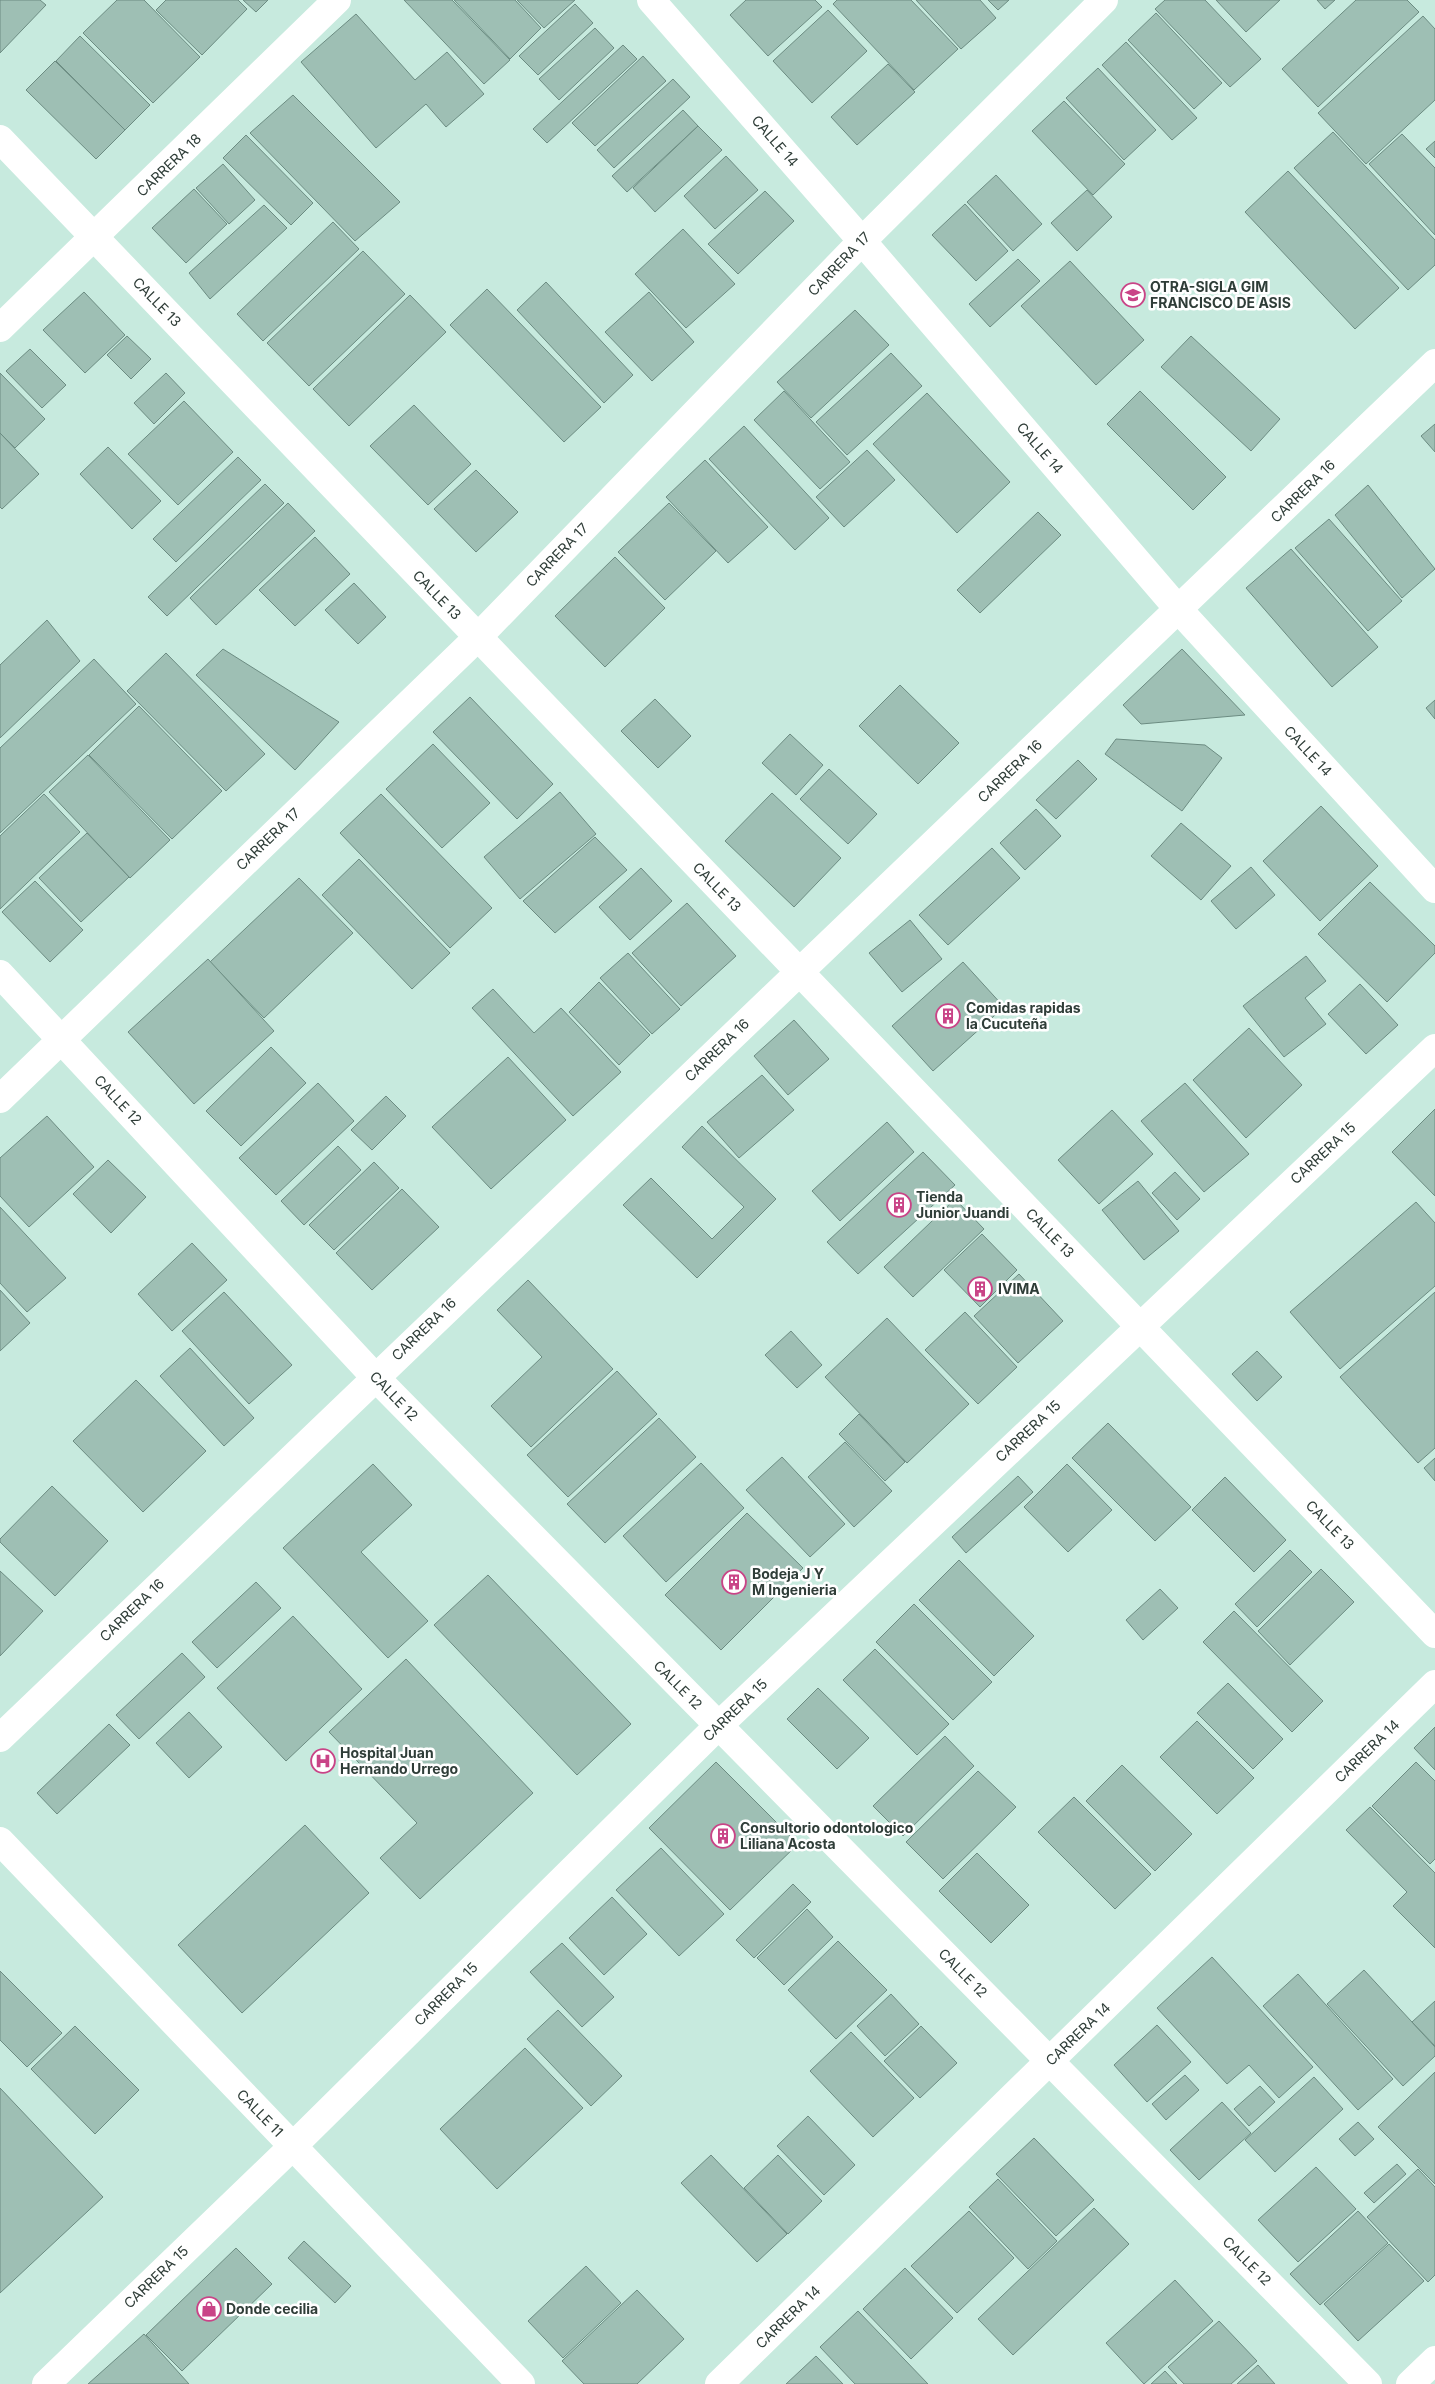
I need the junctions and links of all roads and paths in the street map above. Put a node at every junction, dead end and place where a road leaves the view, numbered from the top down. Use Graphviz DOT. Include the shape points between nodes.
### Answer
graph roads {
  1 [pos="337,0"];
  2 [pos="651,0"];
  3 [pos="1104,0"];
  4 [pos="0,139"];
  5 [pos="95,237"];
  6 [pos="862,241"];
  7 [pos="0,328"];
  8 [pos="1435,363"];
  9 [pos="1179,610"];
  10 [pos="478,637"];
  11 [pos="1435,889"];
  12 [pos="799,972"];
  13 [pos="0,974"];
  14 [pos="61,1038"];
  15 [pos="1435,1048"];
  16 [pos="0,1099"];
  17 [pos="1140,1326"];
  18 [pos="374,1376"];
  19 [pos="1435,1634"];
  20 [pos="1435,1684"];
  21 [pos="718,1726"];
  22 [pos="0,1738"];
  23 [pos="0,1841"];
  24 [pos="1050,2061"];
  25 [pos="293,2146"];
  26 [pos="1435,2360"];
  27 [pos="46,2384"];
  28 [pos="521,2384"];
  29 [pos="719,2384"];
  30 [pos="1368,2384"];
  31 [pos="1410,2384"];
  1 -- 5 [label="street, CARRERA 18"];
  2 -- 6 [label="street, CALLE 14"];
  3 -- 6 [label="street, CARRERA 17"];
  4 -- 5 [label="street, CALLE 13"];
  5 -- 7 [label="street, CARRERA 18"];
  5 -- 10 [label="street, CALLE 13"];
  6 -- 9 [label="street, CALLE 14"];
  6 -- 10 [label="street, CARRERA 17"];
  8 -- 9 [label="street, CARRERA 16"];
  9 -- 11 [label="street, CALLE 14"];
  9 -- 12 [label="street, CARRERA 16"];
  10 -- 12 [label="street, CALLE 13"];
  10 -- 14 [label="street, CARRERA 17"];
  12 -- 17 [label="street, CALLE 13"];
  12 -- 18 [label="street, CARRERA 16"];
  13 -- 14 [label="street, CALLE 12"];
  14 -- 16 [label="street, CARRERA 17"];
  14 -- 18 [label="street, CALLE 12"];
  15 -- 17 [label="street, CARRERA 15"];
  17 -- 19 [label="street, CALLE 13"];
  17 -- 21 [label="street, CARRERA 15"];
  18 -- 21 [label="street, CALLE 12"];
  18 -- 22 [label="street, CARRERA 16"];
  20 -- 24 [label="street, CARRERA 14"];
  21 -- 24 [label="street, CALLE 12"];
  21 -- 25 [label="street, CARRERA 15"];
  23 -- 25 [label="street, CALLE 11"];
  24 -- 29 [label="street, CARRERA 14"];
  24 -- 30 [label="street, CALLE 12"];
  25 -- 27 [label="street, CARRERA 15"];
  25 -- 28 [label="street, CALLE 11"];
  26 -- 31 [label="street"];
}
